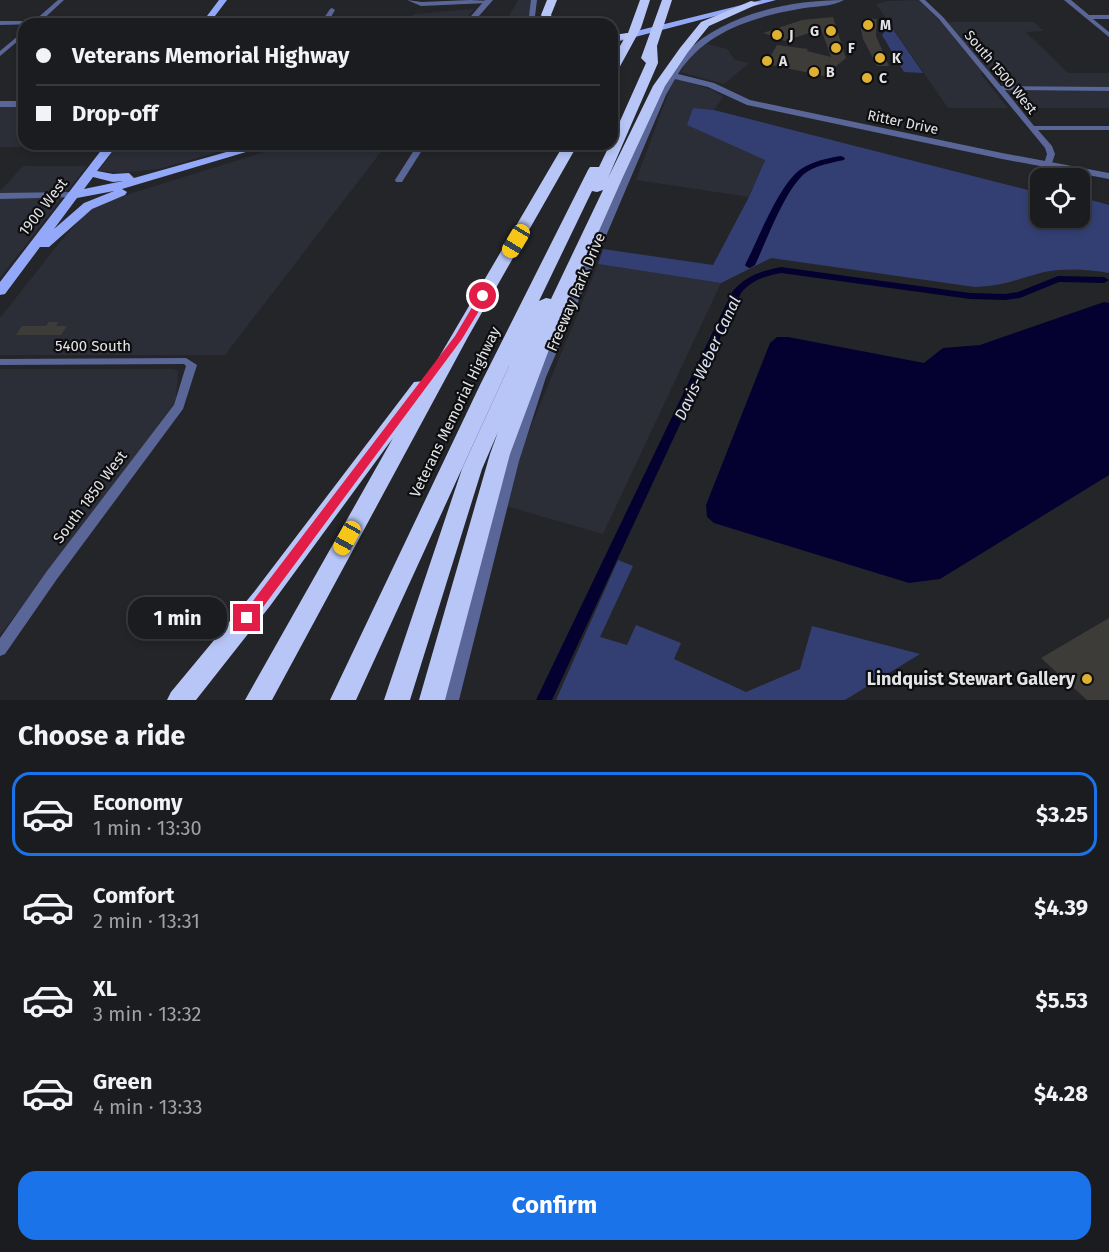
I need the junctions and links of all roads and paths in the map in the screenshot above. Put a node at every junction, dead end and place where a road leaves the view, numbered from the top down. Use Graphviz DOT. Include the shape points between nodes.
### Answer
graph roads {
  1 [pos="61,0"];
  2 [pos="223,0"];
  3 [pos="411,0"];
  4 [pos="534,0"];
  5 [pos="552,0"];
  6 [pos="638,0"];
  7 [pos="645,0"];
  8 [pos="667,0"];
  9 [pos="772,0"];
  10 [pos="840,0"];
  11 [pos="922,0"];
  12 [pos="1067,0"];
  13 [pos="488,1"];
  14 [pos="756,3"];
  15 [pos="332,10"];
  16 [pos="1088,17"];
  17 [pos="1109,17"];
  18 [pos="41,18"];
  19 [pos="209,18"];
  20 [pos="327,18"];
  21 [pos="473,18"];
  22 [pos="532,18"];
  23 [pos="548,18"];
  24 [pos="0,23"];
  25 [pos="18,23"];
  26 [pos="692,27"];
  27 [pos="636,28"];
  28 [pos="1109,35"];
  29 [pos="625,36"];
  30 [pos="18,38"];
  31 [pos="618,38"];
  32 [pos="652,48"];
  33 [pos="1,52"];
  34 [pos="618,60"];
  35 [pos="673,76"];
  36 [pos="999,88"];
  37 [pos="1109,89"];
  38 [pos="0,104"];
  39 [pos="18,104"];
  40 [pos="618,120"];
  41 [pos="1032,128"];
  42 [pos="1109,128"];
  43 [pos="618,142"];
  44 [pos="107,150"];
  45 [pos="246,150"];
  46 [pos="418,150"];
  47 [pos="568,150"];
  48 [pos="604,150"];
  49 [pos="615,150"];
  50 [pos="1048,164"];
  51 [pos="178,170"];
  52 [pos="90,173"];
  53 [pos="1109,176"];
  54 [pos="399,180"];
  55 [pos="133,188"];
  56 [pos="73,195"];
  57 [pos="0,196"];
  58 [pos="20,265"];
  59 [pos="0,291"];
  60 [pos="459,337"];
  61 [pos="186,361"];
  62 [pos="0,362"];
  63 [pos="0,650"];
  64 [pos="180,700"];
  65 [pos="258,700"];
  66 [pos="343,700"];
  67 [pos="397,700"];
  68 [pos="432,700"];
  69 [pos="449,700"];
  1 -- 18 [label="street"];
  2 -- 19 [label="main road"];
  3 -- 13 [label="street" via="421,4"];
  4 -- 22 [label="street"];
  5 -- 23 [label="highway"];
  6 -- 27 [label="highway"];
  7 -- 27 [label="highway"];
  8 -- 32 [label="highway"];
  9 -- 14 [label="main road"];
  10 -- 35 [label="street, Freeway Park Drive" via="787,9 725,28 705,39"];
  11 -- 36 [label="street, South 1500 West"];
  12 -- 16 [label="street"];
  13 -- 21 [label="street"];
  14 -- 26 [label="main road"];
  14 -- 26 [label="highway"];
  15 -- 20 [label="street"];
  16 -- 17 [label="street"];
  16 -- 28 [label="street"];
  24 -- 25 [label="street"];
  26 -- 29 [label="main road"];
  26 -- 68 [label="highway" via="659,86 554,312 500,454"];
  27 -- 34 [label="highway"];
  29 -- 31 [label="highway"];
  30 -- 33 [label="street"];
  32 -- 40 [label="highway"];
  32 -- 43 [label="highway" via="652,63"];
  35 -- 50 [label="street, Ritter Drive" via="696,80 747,102"];
  35 -- 69 [label="street, Freeway Park Drive" via="539,377 511,461"];
  36 -- 37 [label="street"];
  36 -- 41 [label="street, South 1500 West"];
  38 -- 39 [label="street"];
  41 -- 42 [label="street"];
  41 -- 50 [label="street, South 1500 West" via="1049,148"];
  44 -- 52 [label="main road, 1900 West"];
  45 -- 51 [label="main road"];
  46 -- 54 [label="street"];
  47 -- 60 [label="highway, Veterans Memorial Highway"];
  48 -- 66 [label="highway, Veterans Memorial Highway" via="489,385"];
  49 -- 67 [label="highway" via="472,469"];
  50 -- 53 [label="street, Ritter Drive"];
  51 -- 52 [label="main road" via="113,178"];
  51 -- 55 [label="main road"];
  51 -- 56 [label="main road"];
  52 -- 56 [label="main road, 1900 West"];
  55 -- 56 [label="main road" via="92,196"];
  55 -- 58 [label="main road" via="88,206"];
  56 -- 57 [label="street"];
  56 -- 58 [label="main road, 1900 West"];
  58 -- 59 [label="main road, 1900 West"];
  60 -- 64 [label="highway" via="262,599"];
  60 -- 65 [label="highway, Veterans Memorial Highway"];
  61 -- 62 [label="street, 5400 South"];
  61 -- 63 [label="street, South 1850 West" via="192,365 179,406"];
}
